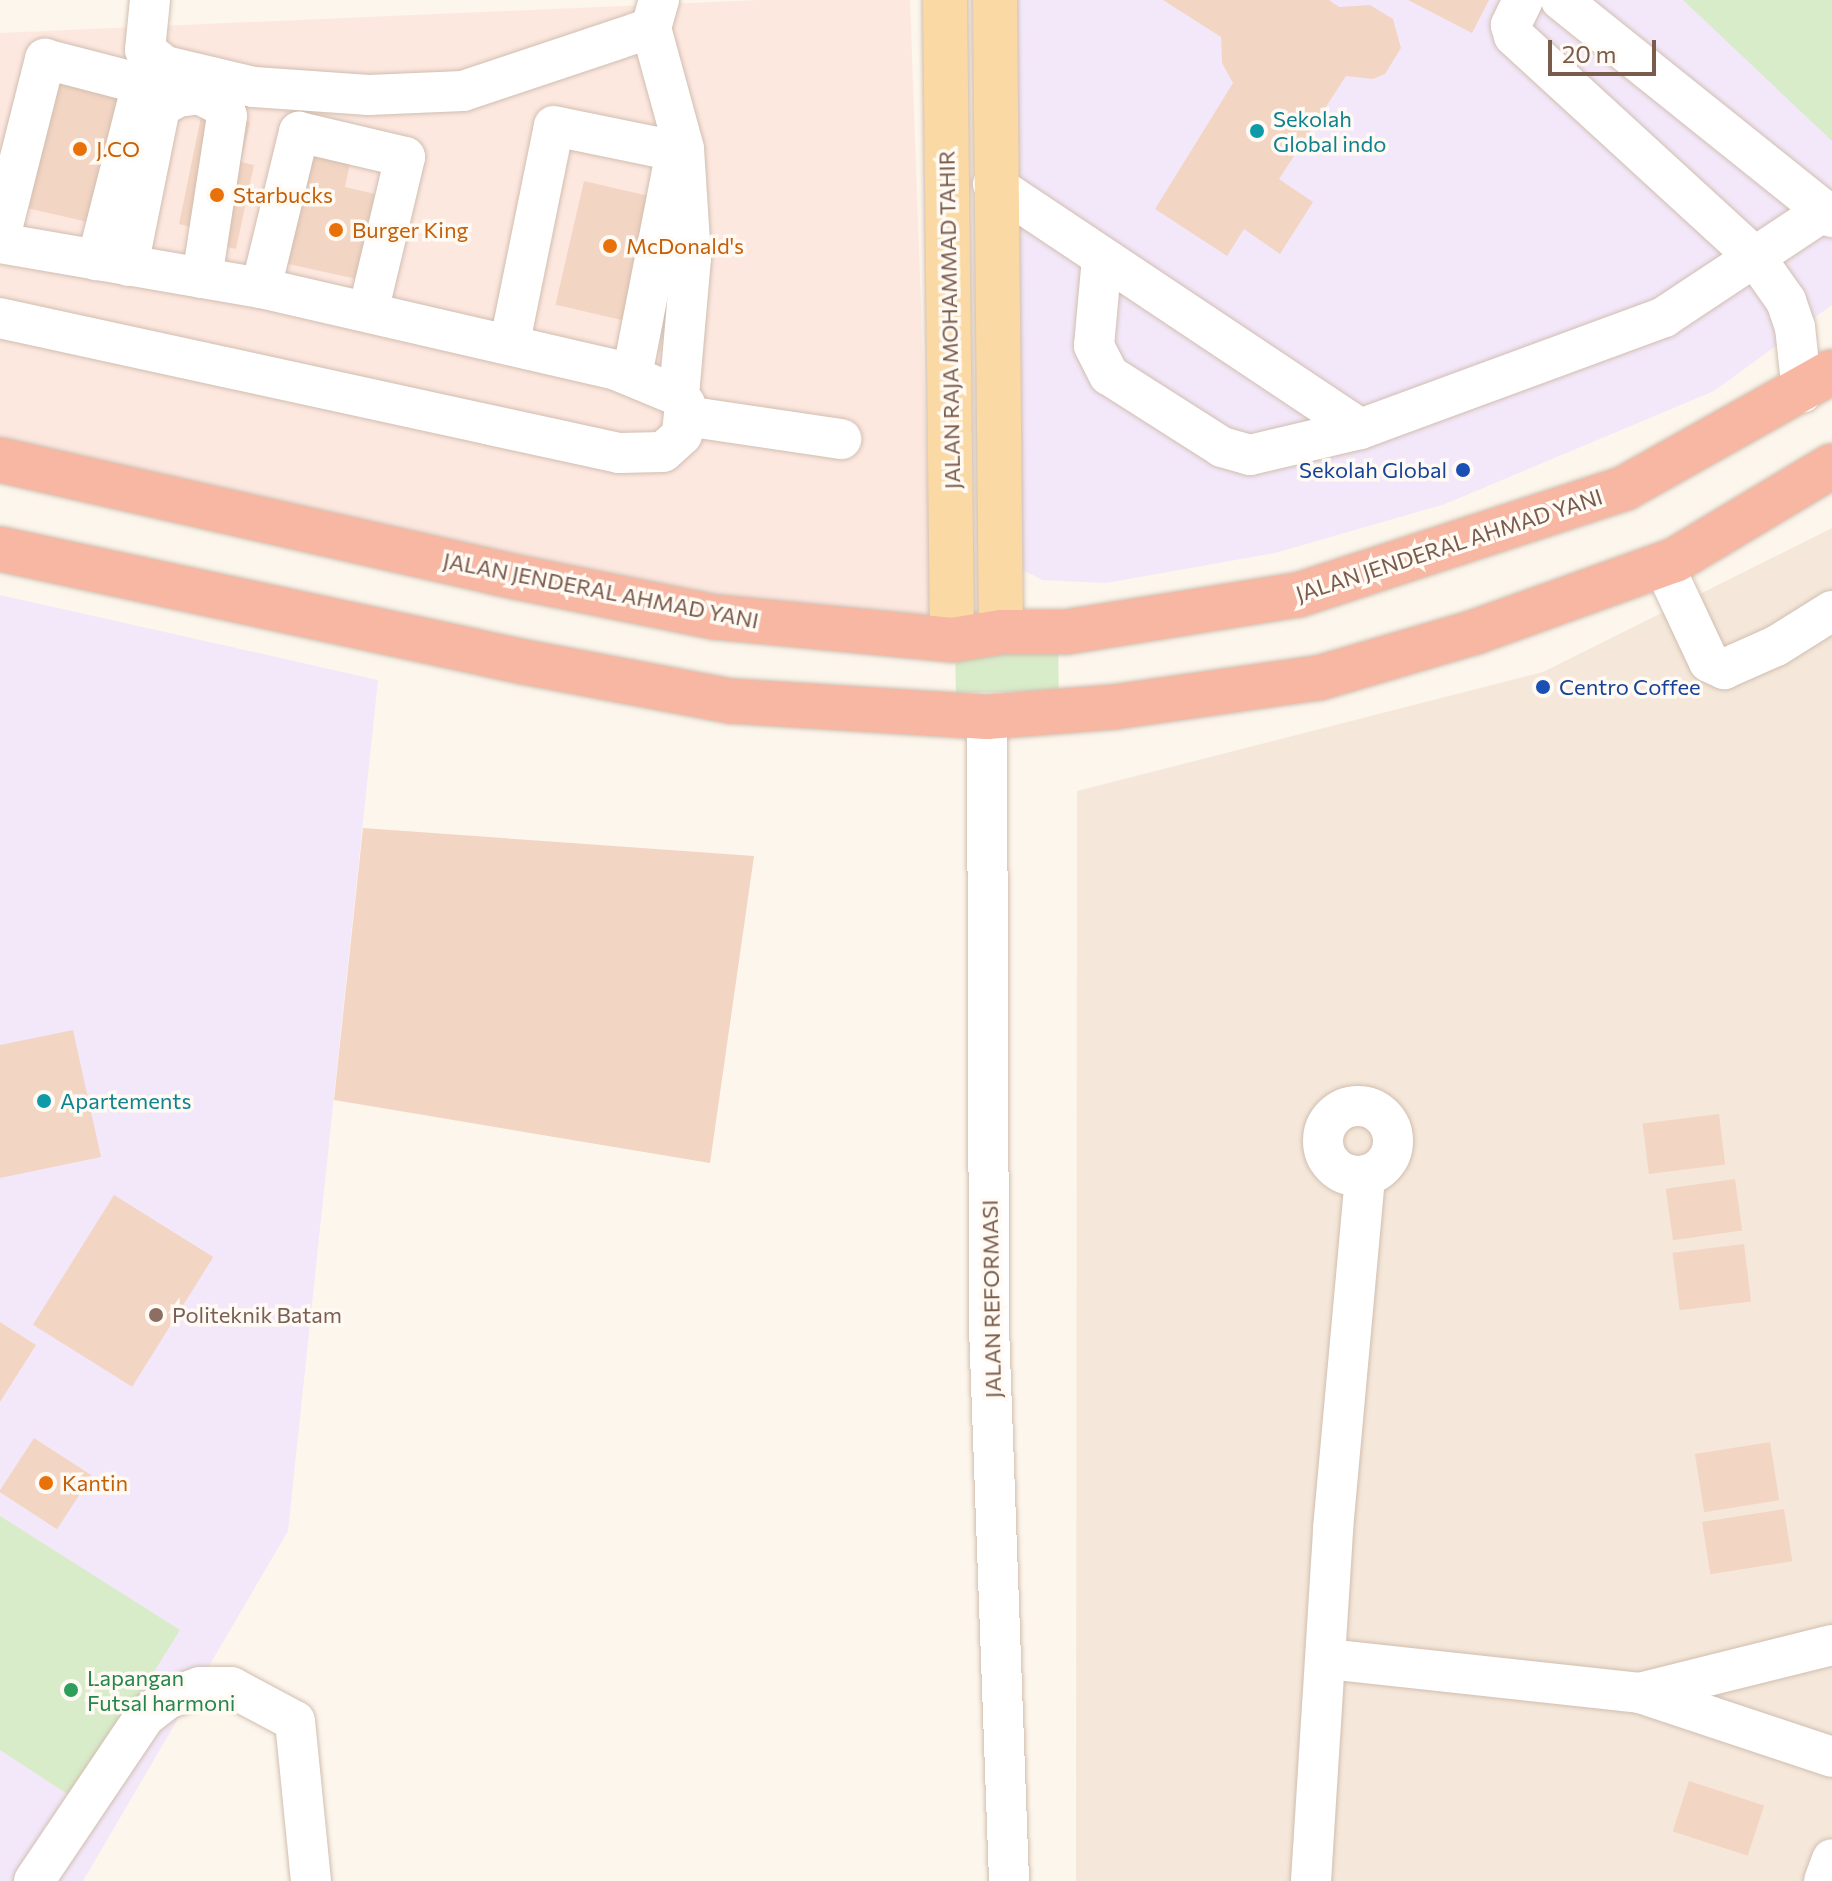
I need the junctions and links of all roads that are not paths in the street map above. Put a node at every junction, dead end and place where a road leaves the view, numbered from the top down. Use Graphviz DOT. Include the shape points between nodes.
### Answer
graph roads {
  1 [pos="150,0"];
  2 [pos="945,0"];
  3 [pos="995,0"];
  4 [pos="1523,0"];
  5 [pos="1561,0"];
  6 [pos="655,14"];
  7 [pos="993,184"];
  8 [pos="1828,214"];
  9 [pos="0,240"];
  10 [pos="1755,257"];
  11 [pos="1102,258"];
  12 [pos="112,263"];
  13 [pos="202,278"];
  14 [pos="261,288"];
  15 [pos="368,312"];
  16 [pos="0,318"];
  17 [pos="510,342"];
  18 [pos="632,375"];
  19 [pos="1817,382"];
  20 [pos="682,406"];
  21 [pos="1360,429"];
  22 [pos="841,439"];
  23 [pos="0,460"];
  24 [pos="1832,466"];
  25 [pos="0,549"];
  26 [pos="1663,564"];
  27 [pos="1832,611"];
  28 [pos="1001,632"];
  29 [pos="952,640"];
  30 [pos="987,717"];
  31 [pos="1365,1175"];
  32 [pos="1832,1645"];
  33 [pos="1328,1659"];
  34 [pos="1640,1693"];
  35 [pos="1832,1757"];
  36 [pos="1832,1859"];
  37 [pos="34,1881"];
  38 [pos="311,1881"];
  39 [pos="1009,1881"];
  40 [pos="1311,1881"];
  41 [pos="1824,1881"];
  1 -- 6 [label="street" via="145,50 165,66 254,87 369,95 463,91"];
  2 -- 29 [label="main road, JALAN RAJA MOHAMMAD TAHIR"];
  3 -- 7 [label="main road, JALAN RAJA MOHAMMAD TAHIR"];
  4 -- 10 [label="street" via="1511,25 1514,36"];
  5 -- 8 [label="street"];
  6 -- 20 [label="street" via="684,149 691,258"];
  7 -- 11 [label="street"];
  7 -- 28 [label="main road, JALAN RAJA MOHAMMAD TAHIR"];
  8 -- 10 [label="street"];
  9 -- 12 [label="street"];
  9 -- 12 [label="street" via="45,59 142,84"];
  10 -- 19 [label="street" via="1786,301"];
  10 -- 21 [label="street" via="1664,317"];
  11 -- 21 [label="street"];
  11 -- 21 [label="street" via="1094,346 1109,375 1238,454"];
  12 -- 13 [label="street"];
  12 -- 13 [label="street" via="160,107 199,94 224,107 228,122"];
  13 -- 14 [label="street"];
  14 -- 15 [label="street"];
  14 -- 15 [label="street" via="299,132 405,157"];
  15 -- 17 [label="street"];
  16 -- 20 [label="street" via="619,453 663,452 682,435"];
  17 -- 18 [label="street"];
  17 -- 18 [label="street" via="554,126 676,151"];
  18 -- 20 [label="street"];
  19 -- 28 [label="highway, JALAN JENDERAL AHMAD YANI" via="1625,488 1298,595 1066,632"];
  20 -- 22 [label="street"];
  23 -- 29 [label="highway, JALAN JENDERAL AHMAD YANI" via="715,617"];
  24 -- 26 [label="highway"];
  25 -- 30 [label="highway" via="731,701"];
  26 -- 27 [label="street" via="1709,662 1724,669 1776,646"];
  26 -- 30 [label="highway" via="1475,632 1319,678 1114,707"];
  28 -- 29 [label="highway, JALAN JENDERAL AHMAD YANI"];
  30 -- 39 [label="street, JALAN REFORMASI" via="989,1327"];
  31 -- 33 [label="street" via="1333,1529"];
  32 -- 34 [label="street"];
  33 -- 34 [label="street"];
  33 -- 40 [label="street"];
  34 -- 35 [label="street"];
  36 -- 41 [label="street"];
  37 -- 38 [label="street" via="144,1717 167,1699 200,1687 231,1687 295,1721"];
}
